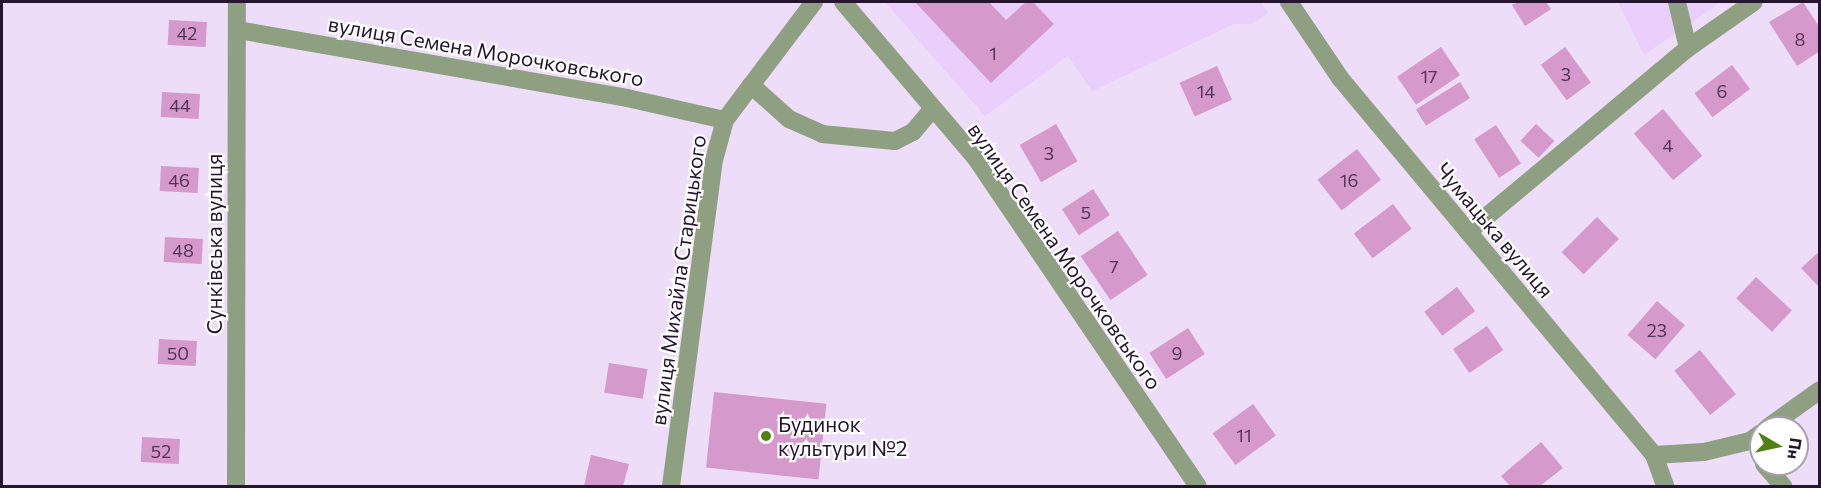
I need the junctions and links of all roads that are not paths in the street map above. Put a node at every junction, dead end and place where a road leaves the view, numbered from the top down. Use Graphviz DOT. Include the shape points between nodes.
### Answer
graph roads {
  1 [pos="237,2"];
  2 [pos="814,2"];
  3 [pos="843,2"];
  4 [pos="1289,2"];
  5 [pos="1677,2"];
  6 [pos="1754,2"];
  7 [pos="238,30"];
  8 [pos="1688,48"];
  9 [pos="752,85"];
  10 [pos="933,108"];
  11 [pos="725,120"];
  12 [pos="1468,232"];
  13 [pos="1820,390"];
  14 [pos="1784,416"];
  15 [pos="1749,439"];
  16 [pos="1654,455"];
  17 [pos="236,486"];
  18 [pos="670,486"];
  19 [pos="1197,486"];
  20 [pos="1665,486"];
  1 -- 7 [label="street, Сунківська вулиця"];
  2 -- 9 [label="street, вулиця Михайла Старицького"];
  3 -- 10 [label="street, вулиця Семена Морочковського"];
  4 -- 12 [label="street, Чумацька вулиця" via="1340,78"];
  5 -- 8 [label="street"];
  6 -- 8 [label="street"];
  7 -- 11 [label="street, вулиця Семена Морочковського" via="627,98"];
  7 -- 17 [label="street, Сунківська вулиця"];
  8 -- 12 [label="street"];
  9 -- 10 [label="street" via="789,119 822,134 895,141 913,132"];
  9 -- 11 [label="street, вулиця Михайла Старицького"];
  10 -- 19 [label="street, вулиця Семена Морочковського" via="975,158"];
  11 -- 18 [label="street, вулиця Михайла Старицького" via="714,160"];
  12 -- 16 [label="street, Чумацька вулиця"];
  13 -- 14 [label="street"];
  15 -- 16 [label="street" via="1704,452"];
  16 -- 20 [label="street, Чумацька вулиця"];
}
